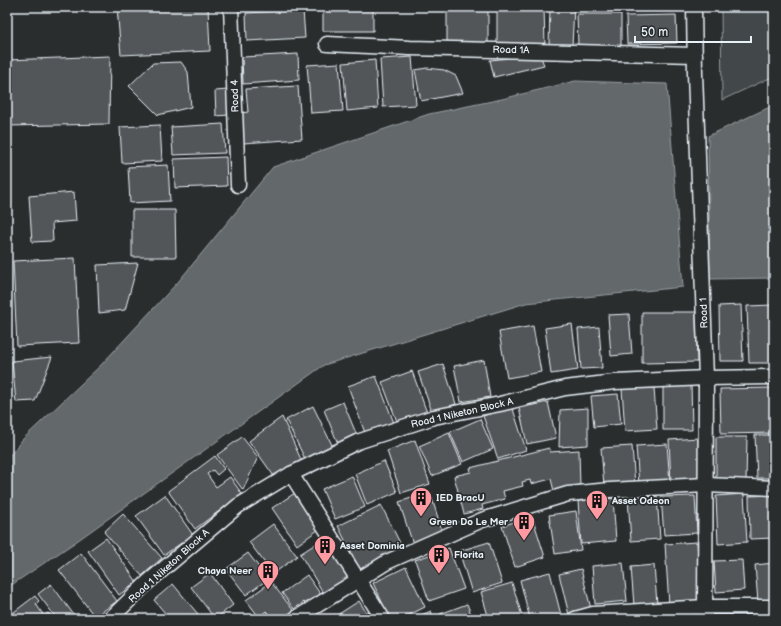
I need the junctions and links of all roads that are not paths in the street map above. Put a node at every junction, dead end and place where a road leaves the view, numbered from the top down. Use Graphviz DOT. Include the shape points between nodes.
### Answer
graph roads {
  1 [pos="232,7"];
  2 [pos="694,7"];
  3 [pos="327,44"];
  4 [pos="695,55"];
  5 [pos="238,185"];
  6 [pos="774,377"];
  7 [pos="706,378"];
  8 [pos="290,474"];
  9 [pos="706,485"];
  10 [pos="774,488"];
  11 [pos="358,579"];
  12 [pos="774,607"];
  13 [pos="705,613"];
  14 [pos="110,619"];
  15 [pos="295,619"];
  16 [pos="383,619"];
  17 [pos="575,619"];
  1 -- 5 [label="street, Road 4"];
  2 -- 4 [label="street, Road 1"];
  3 -- 4 [label="street, Road 1A"];
  4 -- 7 [label="street, Road 1"];
  6 -- 7 [label="street, Road 1 Niketon Block A"];
  7 -- 8 [label="street, Road 1 Niketon Block A" via="615,382 565,388 434,417 357,442"];
  7 -- 9 [label="street, Road 1"];
  8 -- 11 [label="street"];
  8 -- 14 [label="street, Road 1 Niketon Block A" via="238,506 149,581"];
  9 -- 10 [label="street"];
  9 -- 11 [label="street" via="568,494 482,520 387,562"];
  9 -- 13 [label="street, Road 1"];
  11 -- 15 [label="street"];
  11 -- 16 [label="street"];
  12 -- 13 [label="street"];
  13 -- 17 [label="street" via="593,614"];
}
